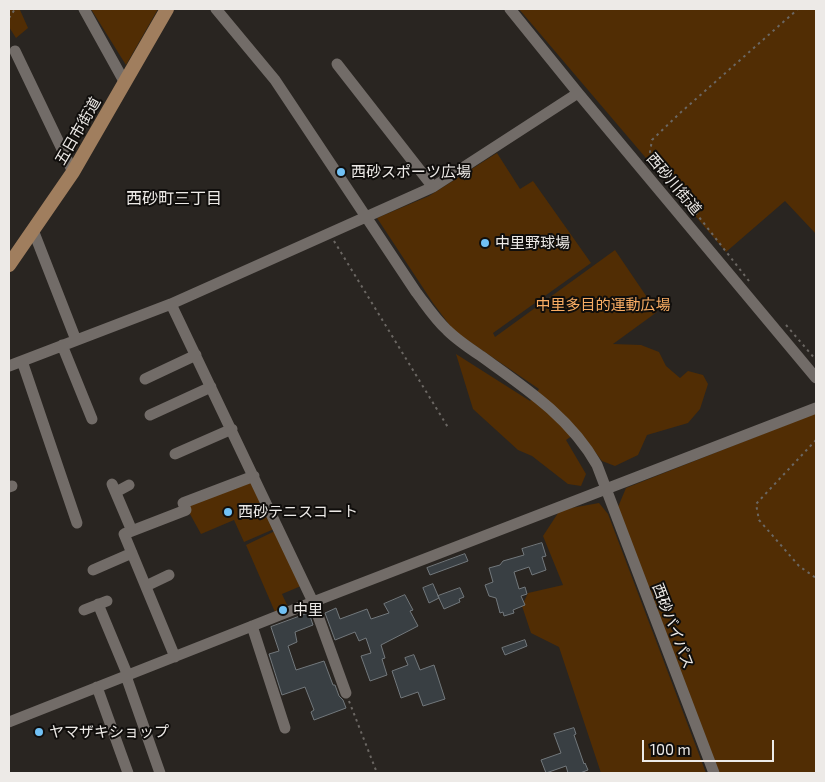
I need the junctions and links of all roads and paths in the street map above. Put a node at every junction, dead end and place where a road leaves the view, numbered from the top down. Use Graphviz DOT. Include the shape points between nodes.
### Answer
graph roads {
  1 [pos="15,9"];
  2 [pos="84,9"];
  3 [pos="167,9"];
  4 [pos="216,9"];
  5 [pos="510,9"];
  6 [pos="798,9"];
  7 [pos="9,18"];
  8 [pos="15,51"];
  9 [pos="337,64"];
  10 [pos="125,83"];
  11 [pos="578,93"];
  12 [pos="73,172"];
  13 [pos="433,187"];
  14 [pos="367,217"];
  15 [pos="33,230"];
  16 [pos="329,234"];
  17 [pos="9,264"];
  18 [pos="752,284"];
  19 [pos="171,304"];
  20 [pos="781,319"];
  21 [pos="76,340"];
  22 [pos="62,345"];
  23 [pos="196,355"];
  24 [pos="816,360"];
  25 [pos="22,361"];
  26 [pos="9,366"];
  27 [pos="816,378"];
  28 [pos="145,379"];
  29 [pos="211,387"];
  30 [pos="816,408"];
  31 [pos="150,415"];
  32 [pos="92,419"];
  33 [pos="232,429"];
  34 [pos="449,429"];
  35 [pos="816,440"];
  36 [pos="177,450"];
  37 [pos="254,476"];
  38 [pos="128,485"];
  39 [pos="606,490"];
  40 [pos="77,523"];
  41 [pos="132,531"];
  42 [pos="132,553"];
  43 [pos="93,570"];
  44 [pos="169,575"];
  45 [pos="816,578"];
  46 [pos="146,586"];
  47 [pos="313,602"];
  48 [pos="84,610"];
  49 [pos="252,626"];
  50 [pos="175,657"];
  51 [pos="127,676"];
  52 [pos="97,687"];
  53 [pos="346,693"];
  54 [pos="9,722"];
  55 [pos="285,728"];
  56 [pos="128,773"];
  57 [pos="160,773"];
  58 [pos="377,773"];
  59 [pos="714,773"];
  1 -- 7 [label="path"];
  2 -- 10 [label="street"];
  3 -- 10 [label="main road, 五日市街道"];
  4 -- 14 [label="street, 西砂バイパス" via="275,80"];
  5 -- 11 [label="street, 西砂川街道"];
  6 -- 18 [label="path" via="652,140 650,152 654,164"];
  8 -- 12 [label="street"];
  9 -- 13 [label="street"];
  10 -- 12 [label="main road, 五日市街道"];
  11 -- 13 [label="street"];
  11 -- 27 [label="street, 西砂川街道"];
  12 -- 15 [label="main road, 五日市街道"];
  13 -- 14 [label="street"];
  14 -- 16 [label="street"];
  14 -- 39 [label="street, 西砂バイパス" via="437,320 571,427 597,465"];
  15 -- 17 [label="main road, 五日市街道"];
  15 -- 21 [label="street"];
  16 -- 19 [label="street"];
  16 -- 34 [label="path"];
  19 -- 21 [label="street"];
  19 -- 23 [label="street"];
  20 -- 24 [label="path"];
  21 -- 22 [label="street"];
  22 -- 25 [label="street"];
  22 -- 32 [label="street" via="81,404"];
  23 -- 28 [label="street"];
  23 -- 29 [label="street"];
  25 -- 26 [label="street"];
  25 -- 40 [label="street"];
  29 -- 31 [label="street"];
  29 -- 33 [label="street"];
  30 -- 39 [label="street"];
  33 -- 36 [label="street"];
  33 -- 37 [label="street"];
  35 -- 45 [label="path" via="756,504 759,520 799,566"];
  37 -- 41 [label="street" via="183,502 186,510"];
  37 -- 47 [label="street"];
  38 -- 41 [label="street" via="114,488"];
  39 -- 47 [label="street"];
  39 -- 59 [label="street, 西砂バイパス"];
  41 -- 42 [label="street" via="124,534"];
  42 -- 43 [label="street"];
  42 -- 46 [label="street"];
  44 -- 46 [label="street"];
  46 -- 50 [label="street"];
  47 -- 49 [label="street"];
  47 -- 53 [label="street"];
  48 -- 51 [label="street" via="103,602"];
  49 -- 50 [label="street"];
  49 -- 55 [label="street"];
  50 -- 51 [label="street"];
  51 -- 52 [label="street"];
  51 -- 57 [label="street"];
  52 -- 54 [label="street"];
  52 -- 56 [label="street"];
  53 -- 58 [label="path"];
}
